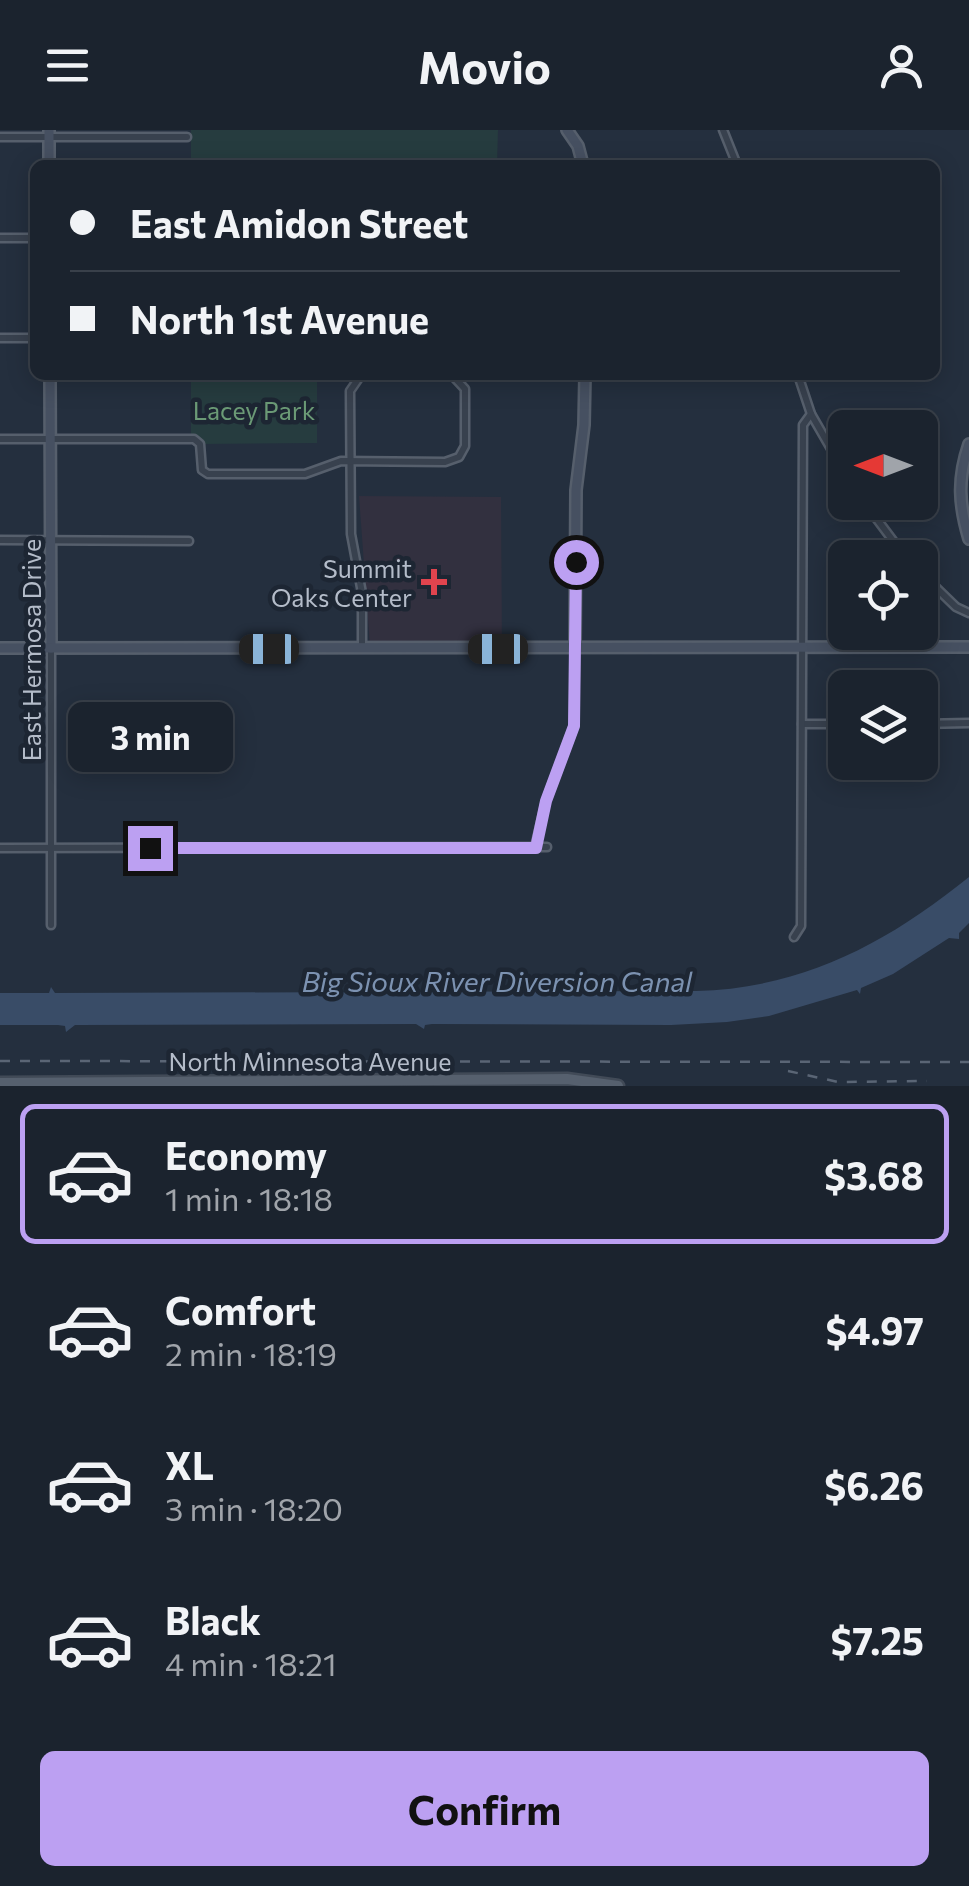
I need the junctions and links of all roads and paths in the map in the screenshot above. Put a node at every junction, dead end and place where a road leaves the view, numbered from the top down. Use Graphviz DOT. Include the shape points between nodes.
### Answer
graph roads {
  1 [pos="566,130"];
  2 [pos="722,130"];
  3 [pos="49,134"];
  4 [pos="0,137"];
  5 [pos="187,137"];
  6 [pos="49,160"];
  7 [pos="582,160"];
  8 [pos="735,160"];
  9 [pos="0,238"];
  10 [pos="30,238"];
  11 [pos="0,338"];
  12 [pos="30,338"];
  13 [pos="50,380"];
  14 [pos="357,380"];
  15 [pos="457,380"];
  16 [pos="585,380"];
  17 [pos="800,380"];
  18 [pos="811,414"];
  19 [pos="0,438"];
  20 [pos="50,438"];
  21 [pos="828,444"];
  22 [pos="969,444"];
  23 [pos="350,461"];
  24 [pos="0,540"];
  25 [pos="50,540"];
  26 [pos="969,540"];
  27 [pos="189,541"];
  28 [pos="938,590"];
  29 [pos="969,613"];
  30 [pos="0,648"];
  31 [pos="51,648"];
  32 [pos="803,648"];
  33 [pos="969,648"];
  34 [pos="362,649"];
  35 [pos="575,649"];
  36 [pos="802,724"];
  37 [pos="828,724"];
  38 [pos="938,724"];
  39 [pos="969,724"];
  40 [pos="0,848"];
  41 [pos="50,848"];
  42 [pos="536,848"];
  43 [pos="547,848"];
  44 [pos="50,926"];
  45 [pos="794,937"];
  46 [pos="0,1083"];
  47 [pos="406,1084"];
  48 [pos="618,1086"];
  1 -- 7 [label="main road"];
  2 -- 8 [label="street"];
  3 -- 4 [label="street"];
  3 -- 5 [label="street"];
  3 -- 6 [label="main road"];
  9 -- 10 [label="street"];
  11 -- 12 [label="street"];
  13 -- 20 [label="main road, East Hermosa Drive"];
  14 -- 23 [label="street" via="350,390"];
  15 -- 23 [label="street" via="465,389 465,446 459,457"];
  16 -- 35 [label="main road"];
  17 -- 18 [label="street"];
  18 -- 21 [label="street"];
  18 -- 32 [label="street" via="803,425"];
  19 -- 20 [label="street"];
  20 -- 23 [label="street" via="194,439 208,474 305,474"];
  20 -- 25 [label="main road, East Hermosa Drive"];
  22 -- 26 [label="main road" via="959,492"];
  23 -- 34 [label="street"];
  24 -- 25 [label="street"];
  25 -- 27 [label="street"];
  25 -- 31 [label="main road, East Hermosa Drive"];
  28 -- 29 [label="street"];
  30 -- 31 [label="main road"];
  31 -- 34 [label="main road"];
  31 -- 41 [label="street, East Hermosa Drive"];
  32 -- 33 [label="main road"];
  32 -- 35 [label="main road"];
  32 -- 36 [label="street"];
  34 -- 35 [label="main road"];
  35 -- 42 [label="street" via="574,726"];
  36 -- 37 [label="street"];
  36 -- 45 [label="street" via="800,926"];
  38 -- 39 [label="street"];
  40 -- 41 [label="street"];
  41 -- 42 [label="street"];
  41 -- 44 [label="street, East Hermosa Drive"];
  42 -- 43 [label="street"];
  46 -- 47 [label="main road, North Minnesota Avenue"];
  47 -- 48 [label="main road, North Minnesota Avenue" via="568,1079"];
}
